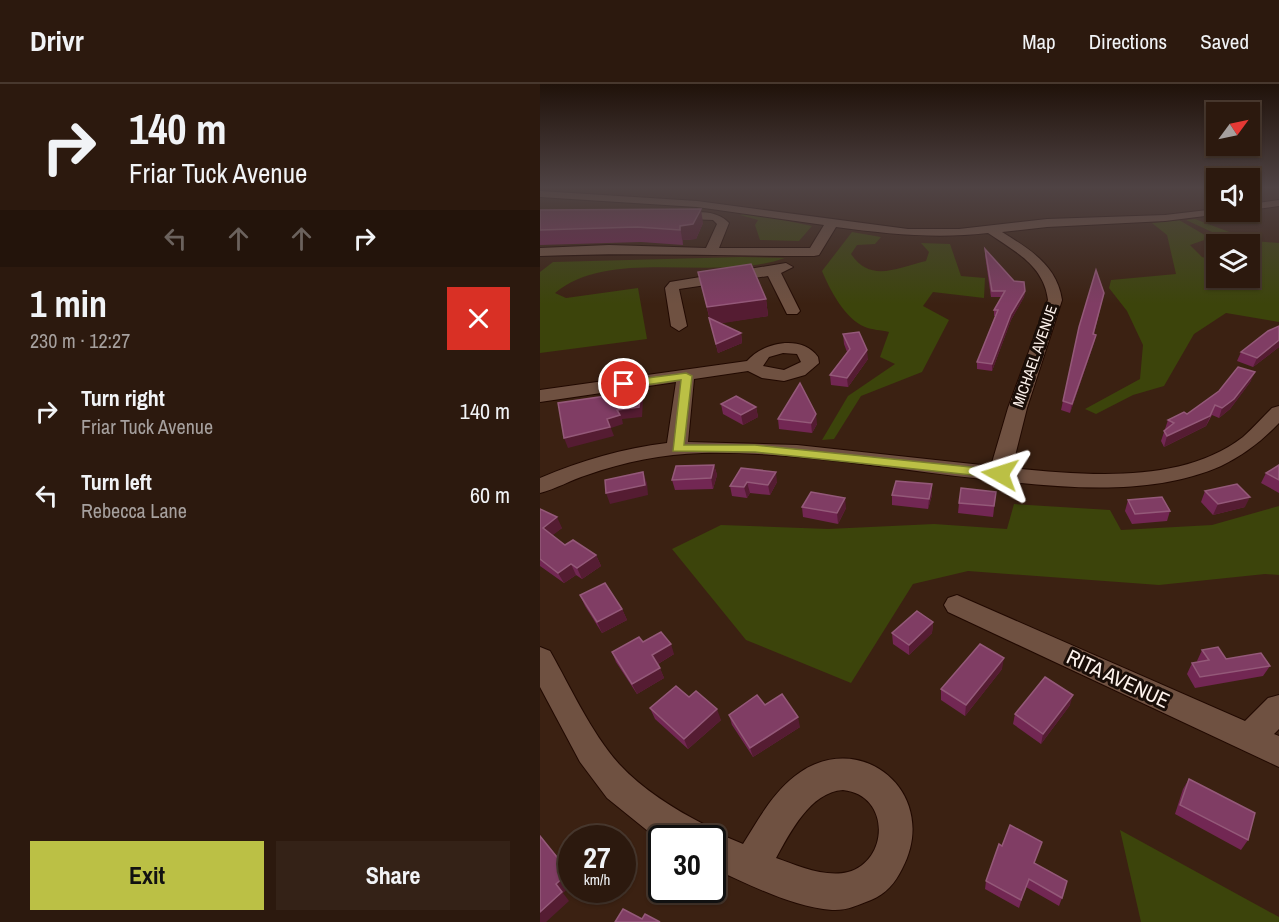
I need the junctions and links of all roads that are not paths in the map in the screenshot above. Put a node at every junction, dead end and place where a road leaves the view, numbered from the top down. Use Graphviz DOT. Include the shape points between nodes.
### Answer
graph roads {
  1 [pos="722,226"];
  2 [pos="830,226"];
  3 [pos="850,226"];
  4 [pos="1022,226"];
  5 [pos="991,230"];
  6 [pos="711,250"];
  7 [pos="540,252"];
  8 [pos="814,252"];
  9 [pos="773,271"];
  10 [pos="792,311"];
  11 [pos="679,326"];
  12 [pos="754,365"];
  13 [pos="686,376"];
  14 [pos="540,396"];
  15 [pos="1279,412"];
  16 [pos="677,448"];
  17 [pos="1000,474"];
  18 [pos="540,486"];
  19 [pos="957,605"];
  20 [pos="540,659"];
  21 [pos="1279,708"];
  22 [pos="1249,739"];
  23 [pos="1279,752"];
  24 [pos="669,825"];
  25 [pos="726,855"];
  26 [pos="750,866"];
  1 -- 6 [label="street"];
  2 -- 8 [label="street"];
  3 -- 5 [label="street" via="908,233"];
  4 -- 5 [label="street"];
  5 -- 17 [label="street, MICHAEL AVENUE" via="1042,268 1055,291 1037,357 1007,436"];
  6 -- 7 [label="street"];
  6 -- 8 [label="street"];
  8 -- 9 [label="street"];
  9 -- 10 [label="street"];
  9 -- 11 [label="street" via="675,285 672,288"];
  12 -- 13 [label="street"];
  13 -- 14 [label="street"];
  13 -- 16 [label="street"];
  15 -- 17 [label="street" via="1254,437 1235,449 1175,472 1103,481"];
  16 -- 17 [label="street" via="755,448"];
  16 -- 18 [label="street" via="598,465"];
  19 -- 22 [label="street, RITA AVENUE"];
  20 -- 24 [label="street" via="600,765"];
  21 -- 22 [label="street"];
  22 -- 23 [label="street, RITA AVENUE"];
  25 -- 26 [label="street"];
}
